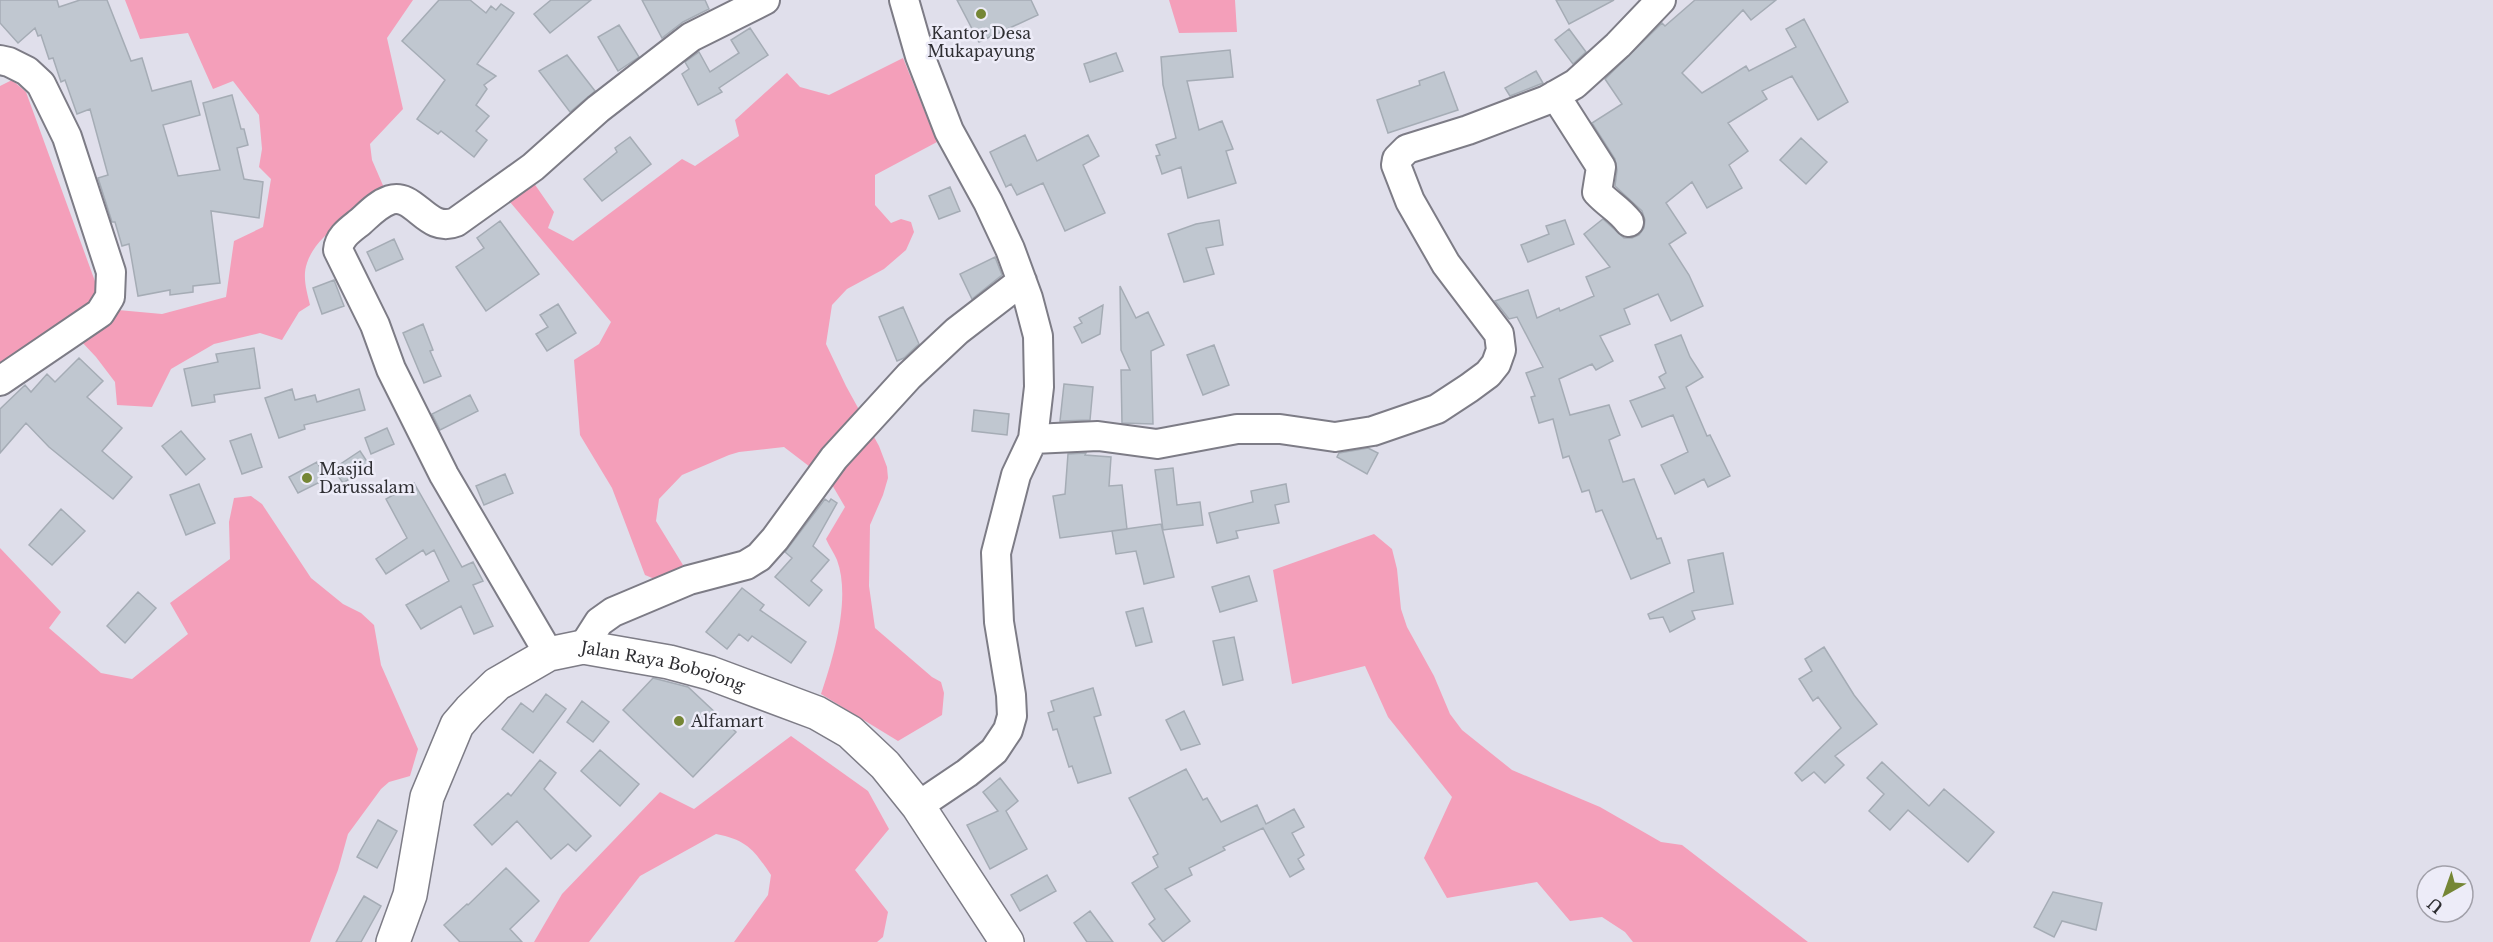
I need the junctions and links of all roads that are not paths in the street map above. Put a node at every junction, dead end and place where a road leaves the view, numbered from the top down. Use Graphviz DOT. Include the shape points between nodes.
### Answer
graph roads {
  1 [pos="765,0"];
  2 [pos="904,0"];
  3 [pos="1661,0"];
  4 [pos="0,60"];
  5 [pos="1555,95"];
  6 [pos="1629,222"];
  7 [pos="1022,281"];
  8 [pos="0,381"];
  9 [pos="1033,439"];
  10 [pos="583,647"];
  11 [pos="549,654"];
  12 [pos="918,806"];
  13 [pos="393,942"];
  14 [pos="1007,942"];
  1 -- 11 [label="street" via="691,37 598,109 532,167 456,222 439,224 404,200 393,199 344,234 339,243 338,250 375,325 391,369 444,476"];
  2 -- 7 [label="street" via="920,56 949,131 988,202"];
  3 -- 5 [label="street" via="1575,84"];
  4 -- 8 [label="street" via="27,71 41,84 67,137 111,272 110,297 100,313"];
  5 -- 6 [label="street" via="1601,167 1597,192"];
  5 -- 9 [label="street" via="1468,130 1407,149 1396,161 1410,201 1446,264 1499,334 1501,351 1496,364 1469,388 1437,409 1373,431 1335,437 1280,429 1237,429 1157,444 1098,436"];
  7 -- 9 [label="street" via="1038,336 1039,387"];
  7 -- 10 [label="street" via="909,376 834,458 759,557 746,565 689,580 613,612 599,622"];
  9 -- 12 [label="street" via="1016,475 996,553 999,622 1011,695 1008,730 994,751 967,774"];
  10 -- 11 [label="main road, Jalan Raya Bobojong"];
  10 -- 12 [label="main road, Jalan Raya Bobojong" via="710,673 817,713 850,732 885,765"];
  11 -- 13 [label="main road, Jalan Raya Bobojong" via="497,684 457,725 427,798 410,895"];
  12 -- 14 [label="main road, Jalan Raya Bobojong"];
}
